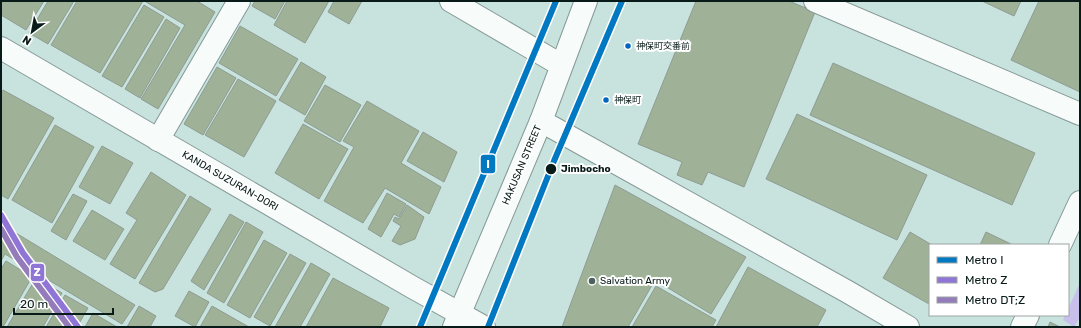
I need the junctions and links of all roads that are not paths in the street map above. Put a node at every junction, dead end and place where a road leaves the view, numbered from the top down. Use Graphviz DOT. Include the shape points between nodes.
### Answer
graph roads {
  1 [pos="239,1"];
  2 [pos="451,1"];
  3 [pos="586,1"];
  4 [pos="815,1"];
  5 [pos="840,6"];
  6 [pos="1,48"];
  7 [pos="561,66"];
  8 [pos="1080,114"];
  9 [pos="541,121"];
  10 [pos="158,140"];
  11 [pos="1080,202"];
  12 [pos="1060,244"];
  13 [pos="1028,316"];
  14 [pos="457,320"];
  15 [pos="484,327"];
  16 [pos="908,327"];
  17 [pos="1022,327"];
  1 -- 10 [label="street"];
  2 -- 7 [label="street"];
  3 -- 7 [label="street, HAKUSAN STREET"];
  4 -- 5 [label="street"];
  5 -- 8 [label="street"];
  6 -- 10 [label="street, KANDA SUZURAN-DORI"];
  7 -- 9 [label="street, HAKUSAN STREET"];
  9 -- 14 [label="street, HAKUSAN STREET"];
  9 -- 16 [label="street"];
  10 -- 14 [label="street, KANDA SUZURAN-DORI"];
  11 -- 12 [label="street"];
  13 -- 17 [label="street"];
  14 -- 15 [label="street, KANDA SUZURAN-DORI"];
}
